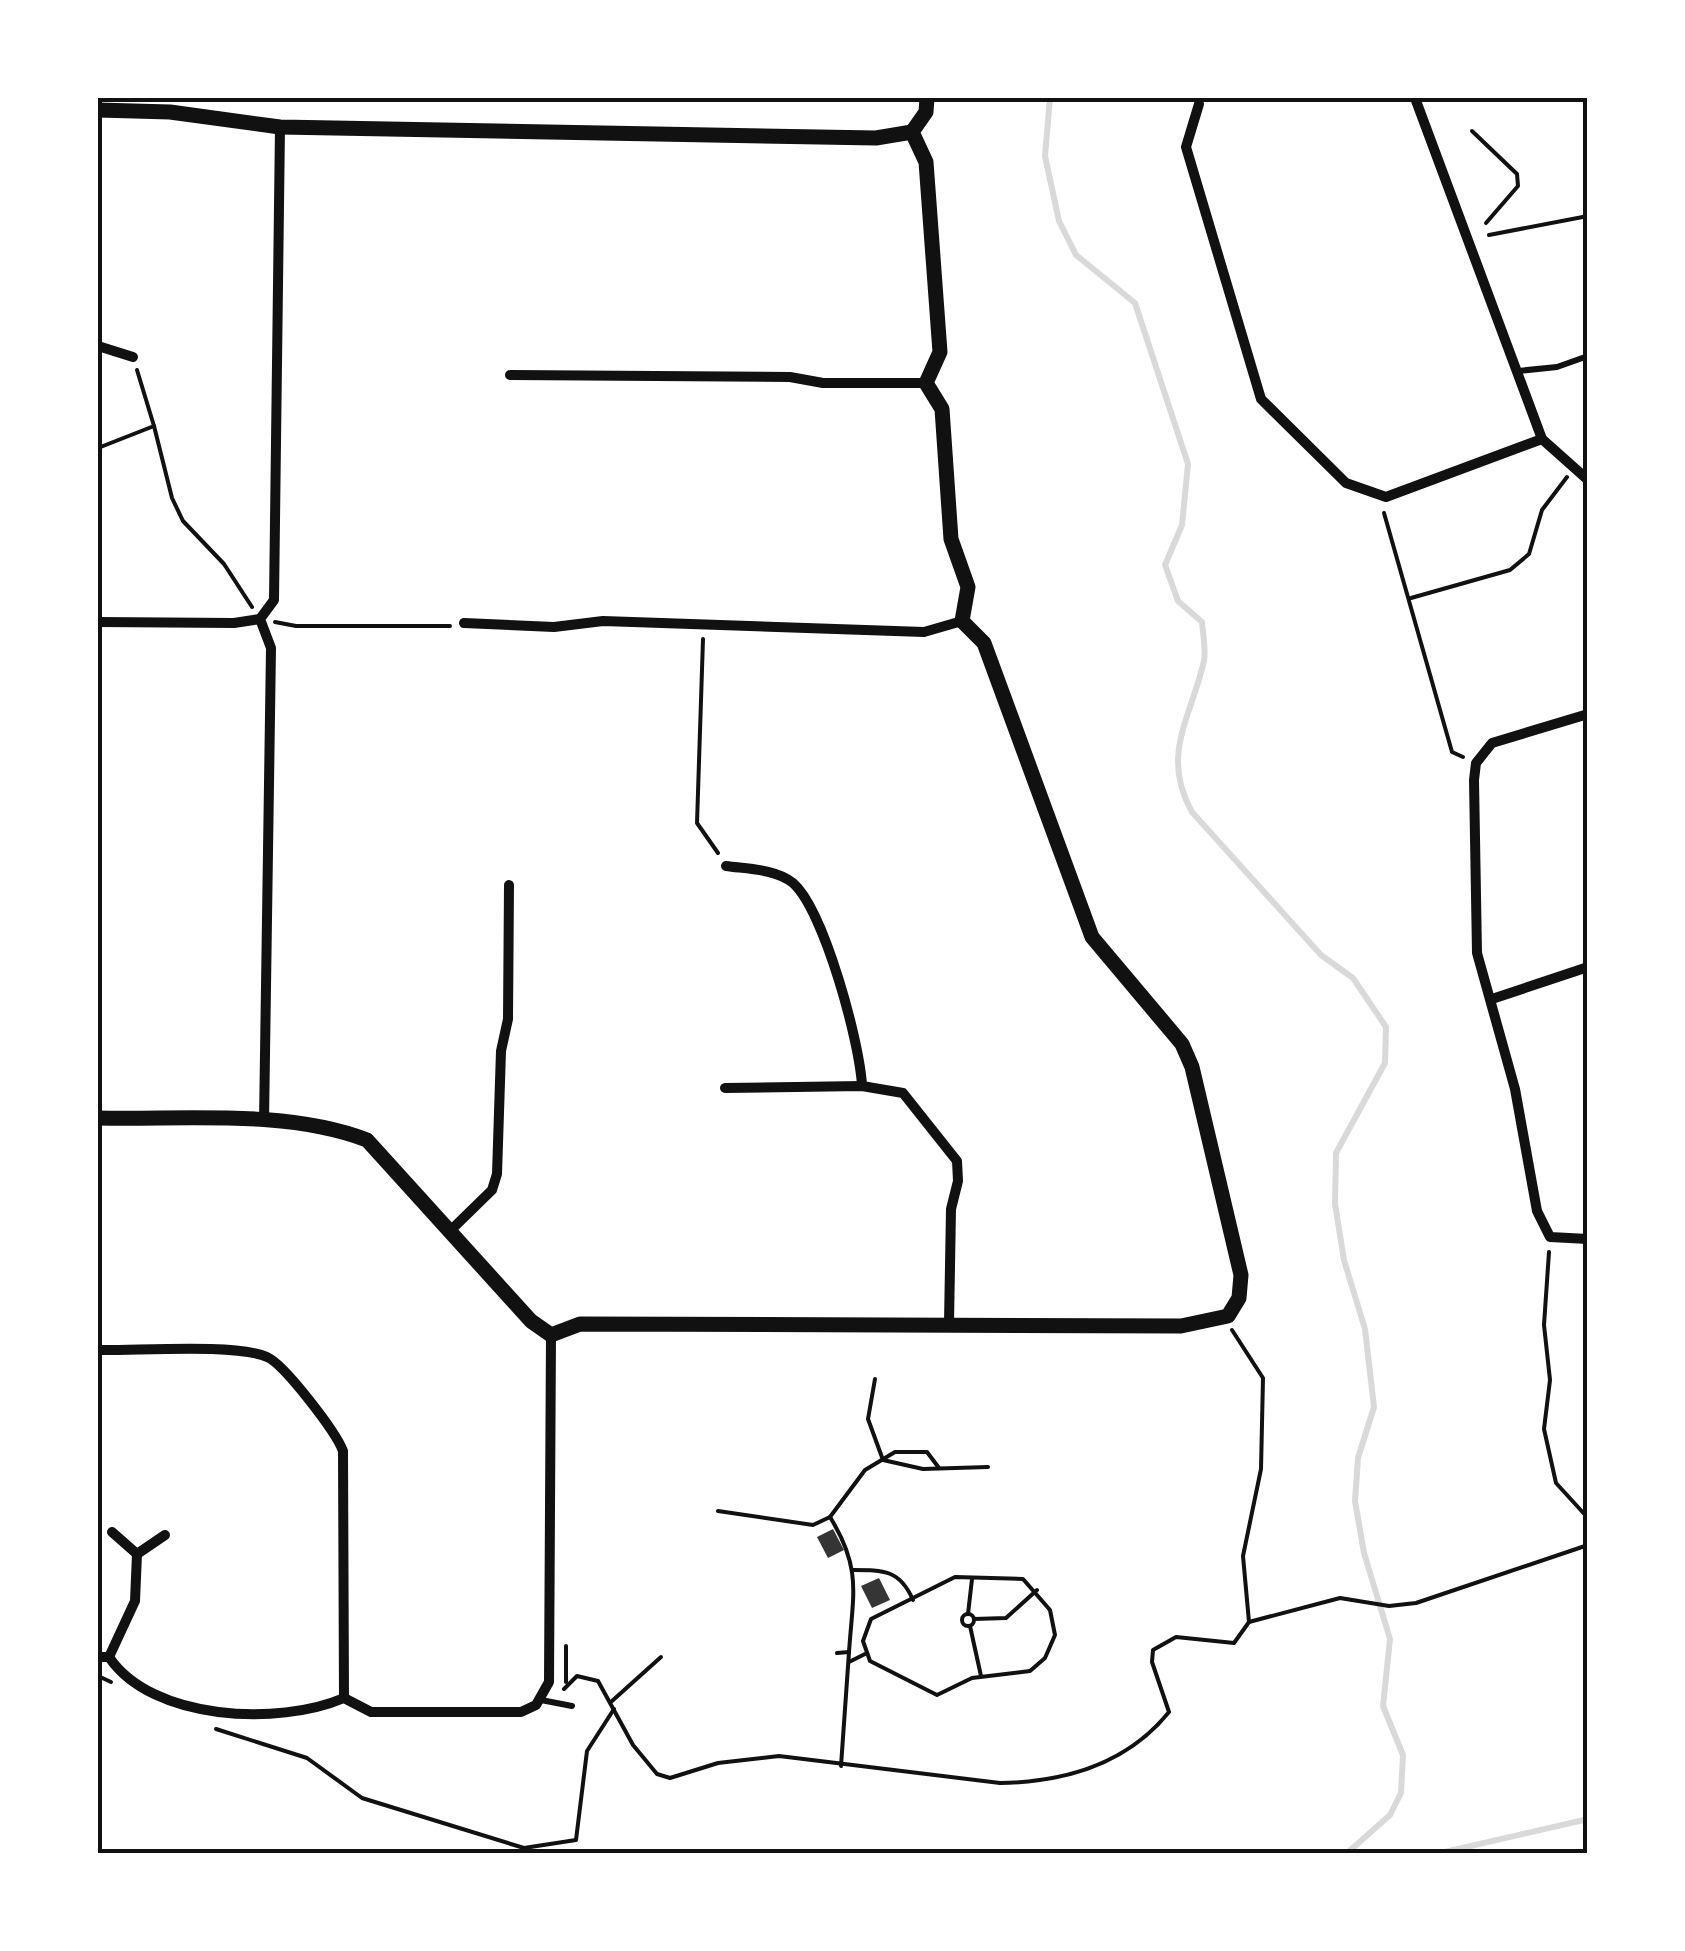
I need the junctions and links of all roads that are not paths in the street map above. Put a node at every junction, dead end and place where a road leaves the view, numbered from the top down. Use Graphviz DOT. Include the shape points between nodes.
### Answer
graph roads {
  1 [pos="928,98"];
  2 [pos="1415,98"];
  3 [pos="1199,104"];
  4 [pos="98,110"];
  5 [pos="280,127"];
  6 [pos="912,132"];
  7 [pos="98,346"];
  8 [pos="1588,356"];
  9 [pos="133,357"];
  10 [pos="1516,371"];
  11 [pos="510,375"];
  12 [pos="926,383"];
  13 [pos="1542,440"];
  14 [pos="1588,480"];
  15 [pos="260,619"];
  16 [pos="962,621"];
  17 [pos="98,622"];
  18 [pos="464,623"];
  19 [pos="1588,714"];
  20 [pos="726,866"];
  21 [pos="509,886"];
  22 [pos="1588,967"];
  23 [pos="1492,998"];
  24 [pos="862,1086"];
  25 [pos="724,1088"];
  26 [pos="98,1118"];
  27 [pos="264,1122"];
  28 [pos="450,1231"];
  29 [pos="1588,1238"];
  30 [pos="949,1323"];
  31 [pos="551,1334"];
  32 [pos="98,1350"];
  33 [pos="112,1532"];
  34 [pos="165,1535"];
  35 [pos="137,1554"];
  36 [pos="103,1657"];
  37 [pos="344,1698"];
  38 [pos="543,1698"];
  39 [pos="572,1706"];
  1 -- 6 [label="street"];
  2 -- 10 [label="street"];
  3 -- 13 [label="street" via="1186,147 1262,399 1346,482 1386,497"];
  4 -- 5 [label="street"];
  5 -- 6 [label="street" via="876,138"];
  5 -- 15 [label="street" via="274,600"];
  6 -- 12 [label="street" via="926,162 940,352"];
  7 -- 9 [label="street"];
  8 -- 10 [label="lane"];
  10 -- 13 [label="street"];
  11 -- 12 [label="street"];
  12 -- 16 [label="street" via="942,409 951,539 968,586"];
  13 -- 14 [label="street"];
  15 -- 17 [label="street"];
  15 -- 27 [label="street" via="271,648"];
  16 -- 18 [label="street" via="924,632"];
  16 -- 30 [label="street" via="984,643 1092,937 1182,1044 1192,1067 1242,1274 1240,1298 1228,1316 1181,1326"];
  19 -- 23 [label="street" via="1492,744 1476,763 1477,953"];
  20 -- 24 [label="street" via="790,880 809,900 860,1050"];
  21 -- 28 [label="street" via="497,1174 492,1190"];
  22 -- 23 [label="street"];
  23 -- 29 [label="street" via="1537,1211 1550,1237"];
  24 -- 25 [label="street"];
  24 -- 30 [label="street" via="903,1093 957,1161"];
  26 -- 27 [label="street"];
  27 -- 28 [label="street" via="368,1140"];
  28 -- 31 [label="street"];
  30 -- 31 [label="street" via="580,1324"];
  31 -- 38 [label="street" via="549,1682"];
  32 -- 37 [label="street" via="269,1357 336,1432 343,1451"];
  33 -- 35 [label="street"];
  34 -- 35 [label="street"];
  35 -- 36 [label="street" via="135,1601"];
  36 -- 37 [label="street" via="122,1677 198,1710 313,1712"];
  37 -- 38 [label="street" via="371,1712 521,1712"];
  38 -- 39 [label="lane"];
}
